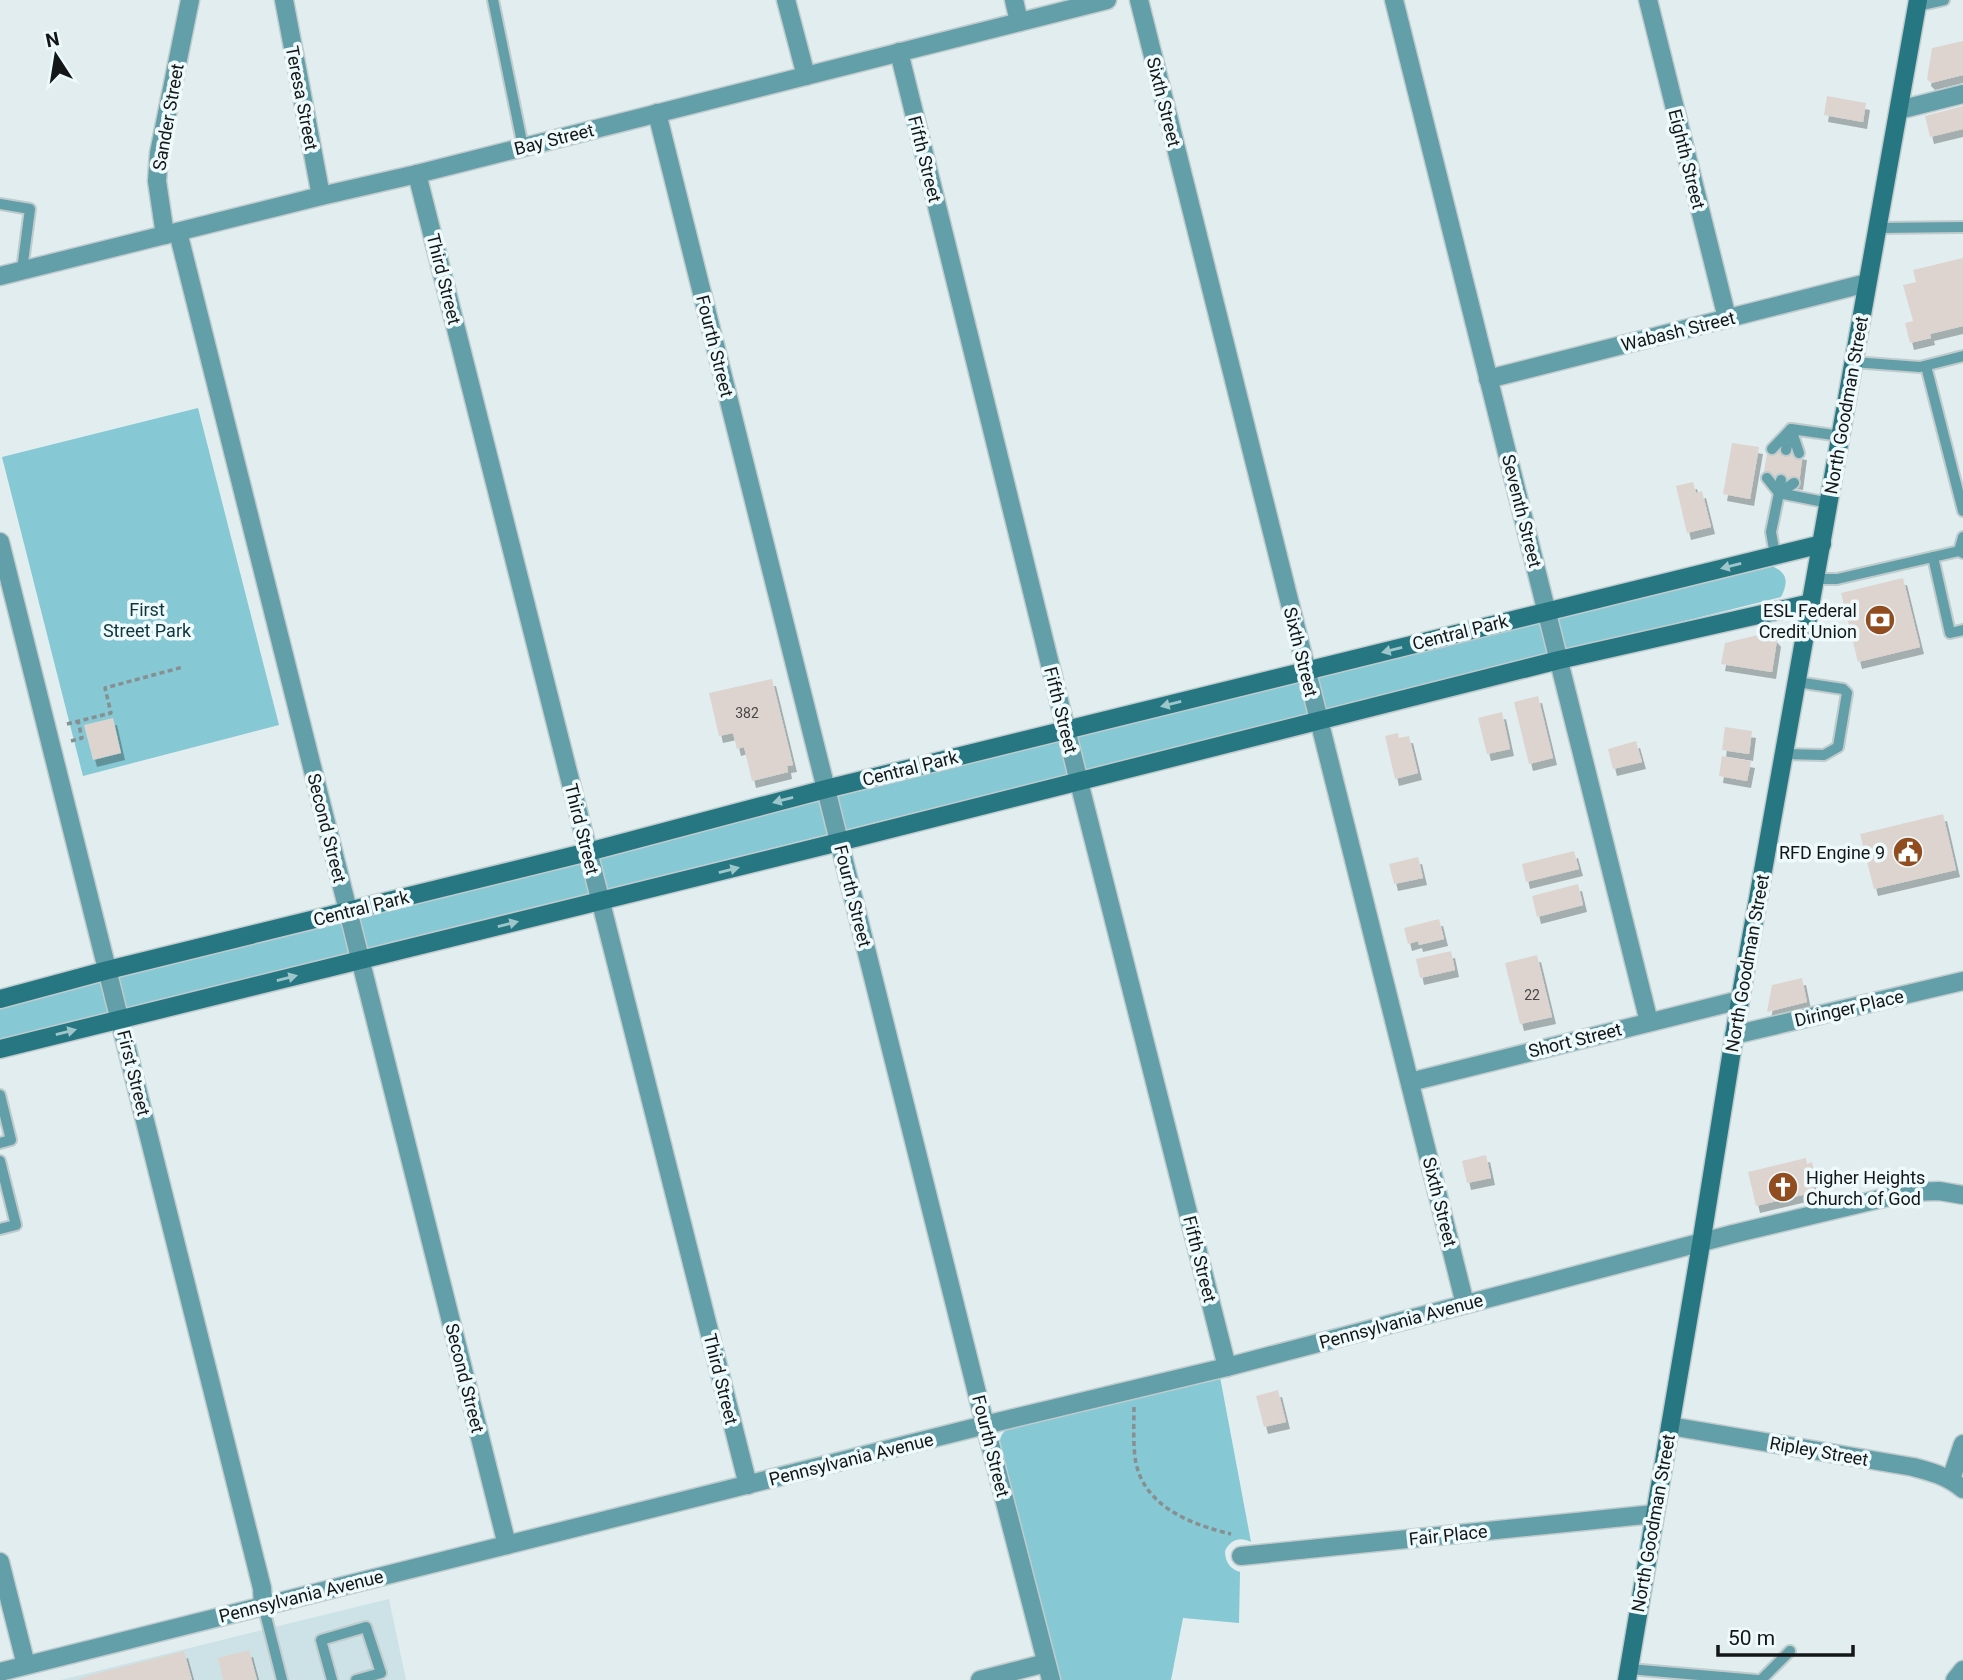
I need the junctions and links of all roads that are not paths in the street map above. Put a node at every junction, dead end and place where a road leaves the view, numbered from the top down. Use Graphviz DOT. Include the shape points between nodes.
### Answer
graph roads {
  1 [pos="190,0"];
  2 [pos="284,0"];
  3 [pos="493,0"];
  4 [pos="786,0"];
  5 [pos="1014,0"];
  6 [pos="1107,0"];
  7 [pos="1139,0"];
  8 [pos="1394,0"];
  9 [pos="1648,0"];
  10 [pos="1944,0"];
  11 [pos="1918,3"];
  12 [pos="1019,22"];
  13 [pos="899,52"];
  14 [pos="806,76"];
  15 [pos="1963,94"];
  16 [pos="1899,110"];
  17 [pos="657,113"];
  18 [pos="523,147"];
  19 [pos="417,174"];
  20 [pos="321,196"];
  21 [pos="0,204"];
  22 [pos="1963,227"];
  23 [pos="1877,228"];
  24 [pos="172,233"];
  25 [pos="22,270"];
  26 [pos="0,276"];
  27 [pos="1867,283"];
  28 [pos="1727,318"];
  29 [pos="1963,356"];
  30 [pos="1853,362"];
  31 [pos="1926,366"];
  32 [pos="1488,379"];
  33 [pos="1791,429"];
  34 [pos="1840,436"];
  35 [pos="1772,449"];
  36 [pos="1786,450"];
  37 [pos="1800,453"];
  38 [pos="1767,478"];
  39 [pos="1781,480"];
  40 [pos="1794,483"];
  41 [pos="1779,493"];
  42 [pos="1829,503"];
  43 [pos="1963,511"];
  44 [pos="1963,537"];
  45 [pos="0,542"];
  46 [pos="1822,544"];
  47 [pos="1961,552"];
  48 [pos="1775,555"];
  49 [pos="1933,557"];
  50 [pos="1815,579"];
  51 [pos="1811,603"];
  52 [pos="1547,610"];
  53 [pos="1963,630"];
  54 [pos="1559,660"];
  55 [pos="1306,672"];
  56 [pos="1797,682"];
  57 [pos="1318,720"];
  58 [pos="1066,730"];
  59 [pos="1784,754"];
  60 [pos="1079,782"];
  61 [pos="826,789"];
  62 [pos="839,842"];
  63 [pos="588,852"];
  64 [pos="600,902"];
  65 [pos="349,912"];
  66 [pos="361,960"];
  67 [pos="108,970"];
  68 [pos="1963,981"];
  69 [pos="0,999"];
  70 [pos="1740,1000"];
  71 [pos="120,1019"];
  72 [pos="1649,1022"];
  73 [pos="1734,1035"];
  74 [pos="0,1049"];
  75 [pos="1410,1082"];
  76 [pos="0,1095"];
  77 [pos="0,1143"];
  78 [pos="0,1161"];
  79 [pos="1963,1195"];
  80 [pos="0,1229"];
  81 [pos="1701,1244"];
  82 [pos="1465,1304"];
  83 [pos="1227,1367"];
  84 [pos="985,1425"];
  85 [pos="1670,1426"];
  86 [pos="1963,1444"];
  87 [pos="1957,1484"];
  88 [pos="748,1485"];
  89 [pos="1654,1514"];
  90 [pos="507,1545"];
  91 [pos="1241,1556"];
  92 [pos="0,1562"];
  93 [pos="263,1605"];
  94 [pos="1790,1651"];
  95 [pos="26,1665"];
  96 [pos="1963,1670"];
  97 [pos="0,1671"];
  98 [pos="1049,1672"];
  99 [pos="1628,1674"];
  100 [pos="282,1680"];
  101 [pos="332,1680"];
  102 [pos="356,1680"];
  103 [pos="980,1680"];
  104 [pos="1759,1680"];
  105 [pos="1955,1680"];
  1 -- 24 [label="street, Sander Street" via="159,153 158,181"];
  2 -- 20 [label="street, Teresa Street"];
  3 -- 18 [label="lane"];
  4 -- 14 [label="street"];
  5 -- 12 [label="street"];
  6 -- 12 [label="street, Bay Street"];
  7 -- 55 [label="street, Sixth Street"];
  8 -- 32 [label="street, Seventh Street"];
  9 -- 28 [label="street, Eighth Street"];
  10 -- 11 [label="lane"];
  11 -- 16 [label="main road, North Goodman Street"];
  12 -- 13 [label="street, Bay Street"];
  13 -- 14 [label="street, Bay Street"];
  13 -- 58 [label="street, Fifth Street"];
  14 -- 17 [label="street, Bay Street"];
  15 -- 16 [label="street"];
  16 -- 23 [label="main road, North Goodman Street"];
  17 -- 18 [label="street, Bay Street"];
  17 -- 61 [label="street, Fourth Street"];
  18 -- 19 [label="street, Bay Street"];
  19 -- 20 [label="street, Bay Street"];
  19 -- 63 [label="street, Third Street"];
  20 -- 24 [label="street, Bay Street"];
  21 -- 25 [label="lane" via="30,209"];
  22 -- 23 [label="lane"];
  23 -- 27 [label="main road, North Goodman Street"];
  24 -- 25 [label="street, Bay Street"];
  24 -- 65 [label="street, Second Street"];
  25 -- 26 [label="street, Bay Street"];
  27 -- 28 [label="street, Wabash Street"];
  27 -- 30 [label="main road, North Goodman Street"];
  28 -- 32 [label="street, Wabash Street"];
  29 -- 31 [label="lane"];
  30 -- 31 [label="lane"];
  30 -- 34 [label="main road, North Goodman Street"];
  31 -- 43 [label="lane"];
  32 -- 52 [label="street, Seventh Street"];
  33 -- 34 [label="lane"];
  33 -- 35 [label="lane"];
  33 -- 36 [label="lane"];
  33 -- 37 [label="lane"];
  34 -- 42 [label="main road, North Goodman Street"];
  38 -- 41 [label="lane"];
  39 -- 41 [label="lane"];
  40 -- 41 [label="lane"];
  41 -- 42 [label="lane"];
  41 -- 48 [label="lane" via="1771,532"];
  42 -- 46 [label="main road, North Goodman Street"];
  44 -- 47 [label="lane"];
  45 -- 67 [label="street, First Street"];
  46 -- 48 [label="main road, Central Park"];
  46 -- 50 [label="main road, North Goodman Street"];
  47 -- 49 [label="lane"];
  48 -- 52 [label="main road, Central Park, one-way"];
  49 -- 50 [label="lane" via="1837,579"];
  49 -- 53 [label="lane" via="1950,633"];
  50 -- 51 [label="main road, North Goodman Street"];
  51 -- 54 [label="main road"];
  51 -- 56 [label="main road, North Goodman Street"];
  52 -- 54 [label="street, Seventh Street"];
  52 -- 55 [label="main road, Central Park, one-way"];
  54 -- 57 [label="main road"];
  54 -- 72 [label="street, Seventh Street"];
  55 -- 57 [label="street, Sixth Street"];
  55 -- 58 [label="main road, Central Park, one-way"];
  56 -- 59 [label="main road, North Goodman Street"];
  56 -- 59 [label="lane" via="1847,693 1838,747 1824,755"];
  57 -- 60 [label="main road"];
  57 -- 75 [label="street, Sixth Street"];
  58 -- 60 [label="street, Fifth Street"];
  58 -- 61 [label="main road, Central Park"];
  59 -- 70 [label="main road, North Goodman Street"];
  60 -- 62 [label="main road"];
  60 -- 83 [label="street, Fifth Street"];
  61 -- 62 [label="street, Fourth Street"];
  61 -- 63 [label="main road, Central Park, one-way"];
  64 -- 62 [label="main road, one-way"];
  62 -- 84 [label="street, Fourth Street"];
  63 -- 64 [label="street, Third Street"];
  63 -- 65 [label="main road, Central Park"];
  66 -- 64 [label="main road, one-way"];
  64 -- 88 [label="street, Third Street"];
  65 -- 66 [label="street, Second Street"];
  65 -- 67 [label="main road, Central Park"];
  71 -- 66 [label="main road, one-way"];
  66 -- 90 [label="street, Second Street"];
  67 -- 69 [label="main road, Central Park"];
  67 -- 71 [label="street, First Street"];
  68 -- 73 [label="street, Diringer Place"];
  70 -- 72 [label="street, Short Street"];
  70 -- 73 [label="main road, North Goodman Street"];
  74 -- 71 [label="main road, one-way"];
  71 -- 93 [label="street, First Street"];
  72 -- 75 [label="street, Short Street"];
  73 -- 81 [label="main road, North Goodman Street"];
  75 -- 82 [label="street, Sixth Street"];
  76 -- 77 [label="lane" via="11,1140"];
  78 -- 80 [label="lane" via="16,1225"];
  79 -- 81 [label="street, Pennsylvania Avenue" via="1909,1192"];
  81 -- 82 [label="street, Pennsylvania Avenue"];
  81 -- 85 [label="main road, North Goodman Street"];
  82 -- 83 [label="street, Pennsylvania Avenue"];
  83 -- 84 [label="street, Pennsylvania Avenue"];
  84 -- 88 [label="street, Pennsylvania Avenue"];
  84 -- 98 [label="street, Fourth Street"];
  85 -- 87 [label="street, Ripley Street" via="1913,1467"];
  85 -- 89 [label="main road, North Goodman Street"];
  86 -- 87 [label="street"];
  88 -- 90 [label="street, Pennsylvania Avenue"];
  89 -- 91 [label="street, Fair Place"];
  89 -- 99 [label="main road, North Goodman Street"];
  90 -- 93 [label="street, Pennsylvania Avenue"];
  92 -- 95 [label="street"];
  93 -- 95 [label="street, Pennsylvania Avenue"];
  93 -- 100 [label="lane"];
  94 -- 104 [label="lane"];
  95 -- 97 [label="street, Pennsylvania Avenue"];
  96 -- 105 [label="street"];
  98 -- 103 [label="street"];
  99 -- 104 [label="lane"];
  101 -- 102 [label="lane" via="321,1640 366,1628 381,1673"];
}
